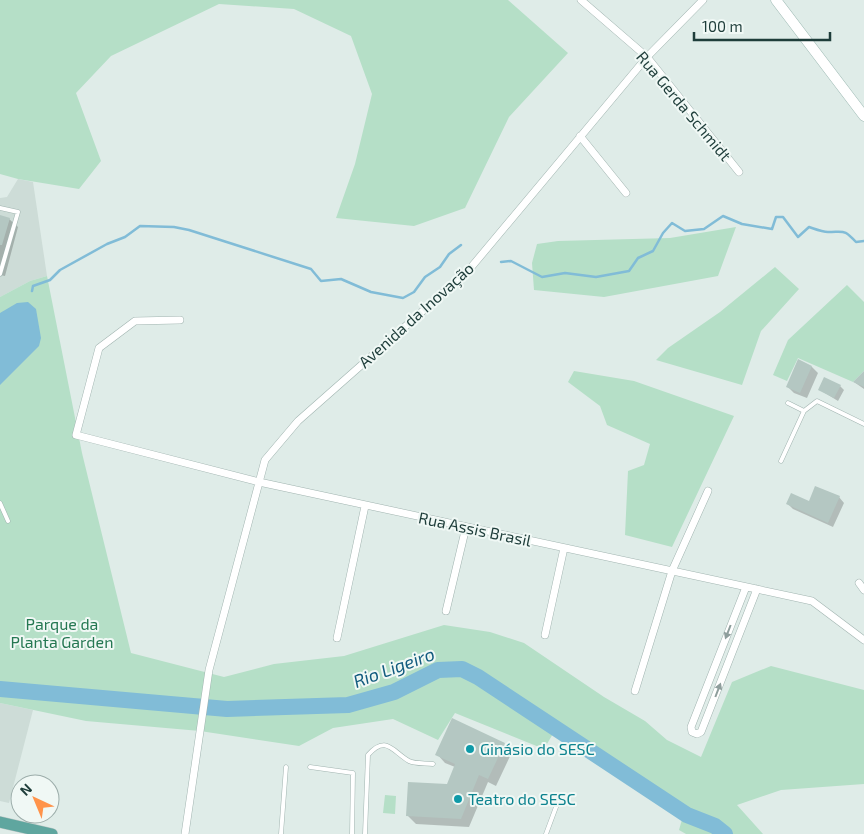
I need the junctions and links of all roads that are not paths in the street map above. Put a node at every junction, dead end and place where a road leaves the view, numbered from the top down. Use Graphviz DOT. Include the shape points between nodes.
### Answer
graph roads {
  1 [pos="581,0"];
  2 [pos="703,0"];
  3 [pos="776,0"];
  4 [pos="647,57"];
  5 [pos="864,116"];
  6 [pos="580,136"];
  7 [pos="739,172"];
  8 [pos="626,193"];
  9 [pos="0,208"];
  10 [pos="0,274"];
  11 [pos="180,320"];
  12 [pos="788,404"];
  13 [pos="804,411"];
  14 [pos="864,424"];
  15 [pos="781,461"];
  16 [pos="259,482"];
  17 [pos="708,491"];
  18 [pos="0,503"];
  19 [pos="366,506"];
  20 [pos="8,520"];
  21 [pos="466,527"];
  22 [pos="564,548"];
  23 [pos="672,571"];
  24 [pos="859,583"];
  25 [pos="746,587"];
  26 [pos="757,590"];
  27 [pos="864,590"];
  28 [pos="446,611"];
  29 [pos="545,636"];
  30 [pos="337,638"];
  31 [pos="864,640"];
  32 [pos="635,691"];
  33 [pos="432,764"];
  34 [pos="286,767"];
  35 [pos="310,767"];
  36 [pos="560,799"];
  37 [pos="0,822"];
  38 [pos="52,834"];
  39 [pos="185,834"];
  40 [pos="282,834"];
  41 [pos="352,834"];
  42 [pos="365,834"];
  43 [pos="546,834"];
  1 -- 4 [label="street, Rua Gerda Schmidt"];
  2 -- 4 [label="street, Avenida da Inovação"];
  3 -- 5 [label="main road"];
  4 -- 6 [label="street, Avenida da Inovação"];
  4 -- 7 [label="street, Rua Gerda Schmidt"];
  6 -- 8 [label="street"];
  6 -- 16 [label="street, Avenida da Inovação" via="468,271 298,421 265,460"];
  9 -- 10 [label="lane" via="18,212"];
  11 -- 16 [label="street, Rua Assis Brasil" via="135,320 99,348 76,436"];
  12 -- 13 [label="lane"];
  13 -- 14 [label="lane" via="817,401"];
  13 -- 15 [label="lane"];
  16 -- 19 [label="street, Rua Assis Brasil"];
  16 -- 39 [label="street, Avenida da Inovação" via="209,670"];
  17 -- 23 [label="street"];
  18 -- 20 [label="lane"];
  19 -- 21 [label="street, Rua Assis Brasil"];
  19 -- 30 [label="street"];
  21 -- 22 [label="street, Rua Assis Brasil"];
  21 -- 28 [label="street"];
  22 -- 23 [label="street, Rua Assis Brasil"];
  22 -- 29 [label="street"];
  23 -- 25 [label="street, Rua Assis Brasil"];
  23 -- 32 [label="street"];
  24 -- 27 [label="street"];
  25 -- 26 [label="street, Rua Assis Brasil"];
  25 -- 26 [label="street, one-way" via="691,728 697,734 701,732"];
  26 -- 31 [label="street, Rua Assis Brasil" via="812,601"];
  33 -- 42 [label="lane" via="410,762 390,746 373,749 368,755"];
  34 -- 40 [label="lane"];
  35 -- 41 [label="lane" via="353,773"];
  36 -- 43 [label="lane"];
  37 -- 38 [label="main road"];
}
